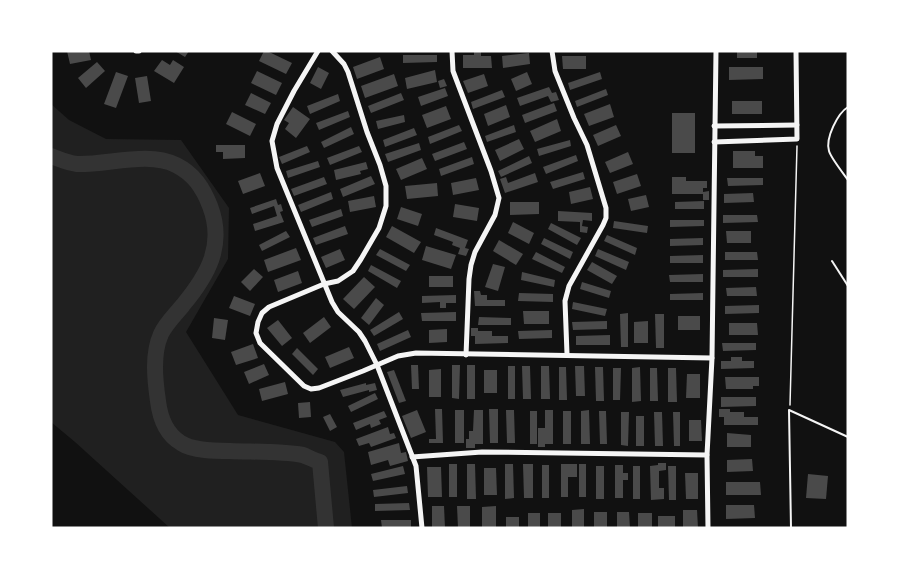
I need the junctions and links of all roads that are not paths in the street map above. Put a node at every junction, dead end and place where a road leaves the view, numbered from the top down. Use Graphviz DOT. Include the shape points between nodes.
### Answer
graph roads {
  1 [pos="318,51"];
  2 [pos="332,51"];
  3 [pos="452,51"];
  4 [pos="552,51"];
  5 [pos="716,51"];
  6 [pos="796,51"];
  7 [pos="848,107"];
  8 [pos="797,125"];
  9 [pos="714,126"];
  10 [pos="714,142"];
  11 [pos="848,180"];
  12 [pos="832,261"];
  13 [pos="324,284"];
  14 [pos="848,286"];
  15 [pos="567,354"];
  16 [pos="466,355"];
  17 [pos="712,358"];
  18 [pos="376,365"];
  19 [pos="848,437"];
  20 [pos="707,455"];
  21 [pos="412,457"];
  22 [pos="422,528"];
  23 [pos="708,528"];
  24 [pos="791,528"];
  1 -- 13 [label="street" via="277,124 272,141 277,168"];
  2 -- 13 [label="street" via="348,72 386,186 386,206 379,228 353,271"];
  3 -- 16 [label="street" via="453,71 500,198 471,265"];
  4 -- 15 [label="street" via="555,71 587,145 606,208 603,225 569,286 565,301"];
  5 -- 9 [label="street"];
  6 -- 8 [label="street"];
  7 -- 11 [label="lane" via="834,123 828,150"];
  8 -- 9 [label="street"];
  8 -- 10 [label="street" via="797,139"];
  9 -- 10 [label="street"];
  10 -- 17 [label="street"];
  12 -- 14 [label="lane"];
  13 -- 18 [label="street" via="338,312 365,341"];
  13 -- 18 [label="street" via="269,307 258,322 256,333 260,343 311,389"];
  15 -- 16 [label="street"];
  15 -- 17 [label="street"];
  16 -- 18 [label="street" via="416,353"];
  17 -- 20 [label="street"];
  18 -- 21 [label="street"];
  19 -- 24 [label="lane" via="789,410"];
  20 -- 21 [label="street" via="482,452"];
  20 -- 23 [label="street"];
  21 -- 22 [label="street"];
}
